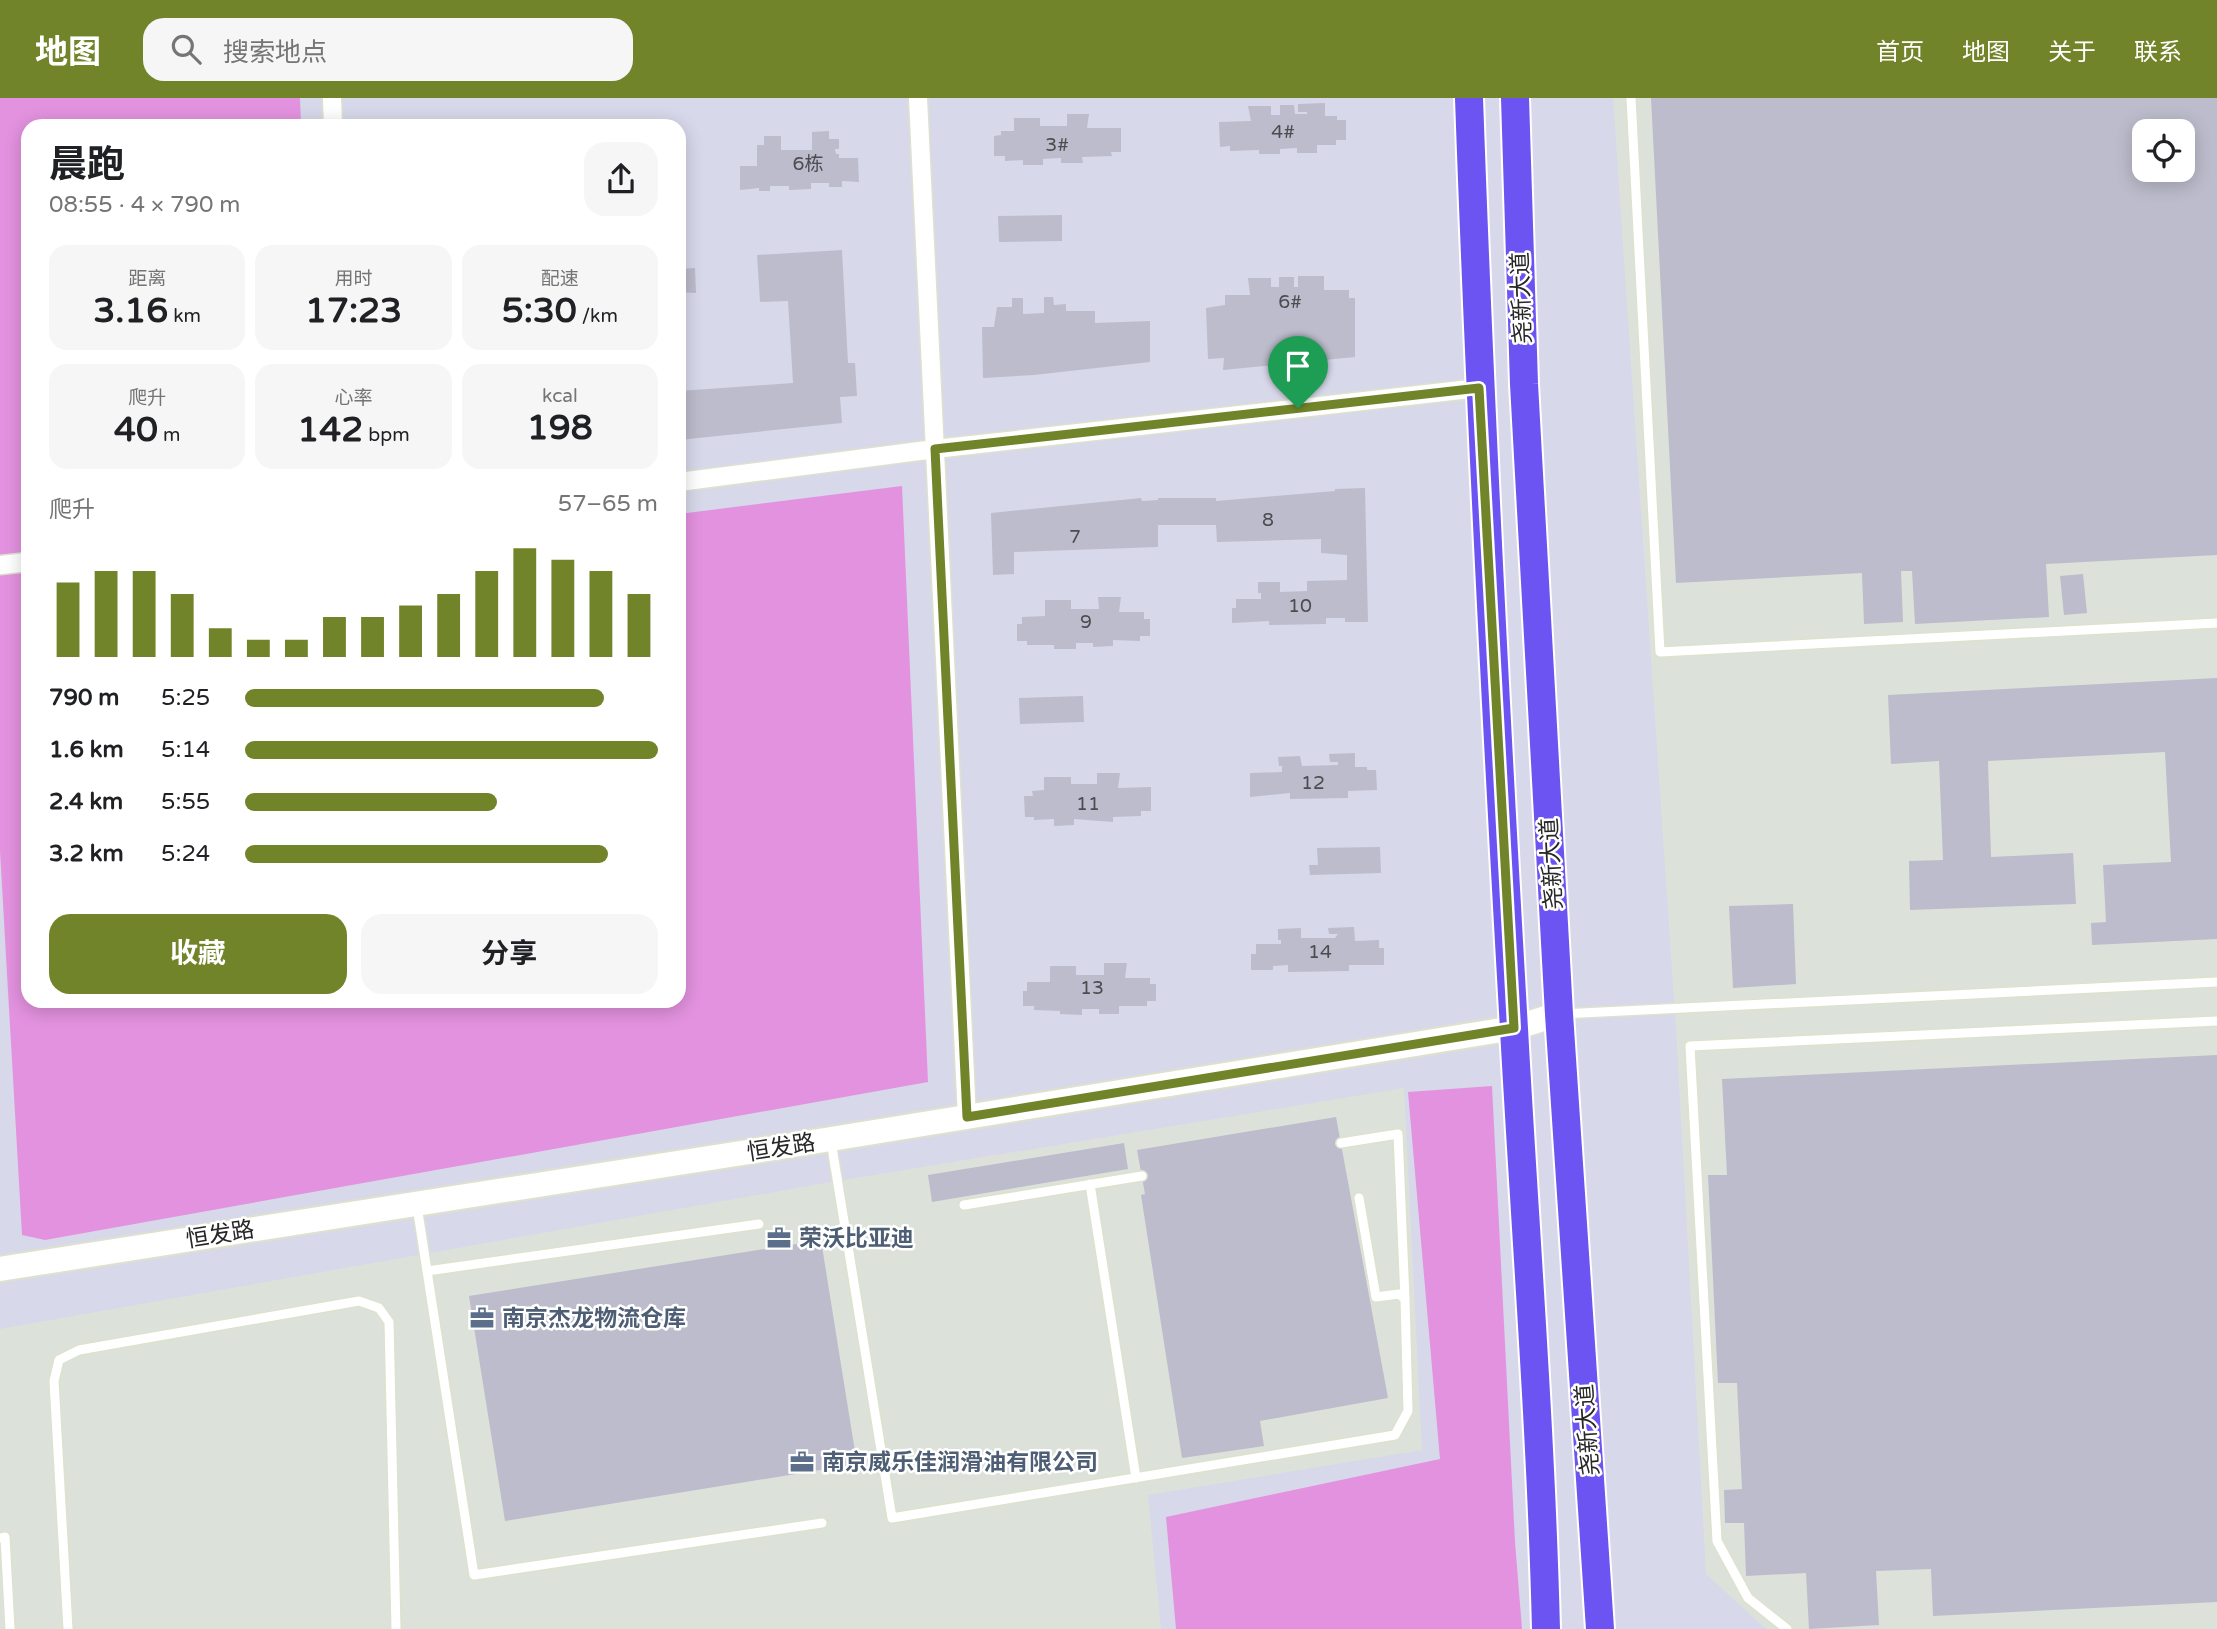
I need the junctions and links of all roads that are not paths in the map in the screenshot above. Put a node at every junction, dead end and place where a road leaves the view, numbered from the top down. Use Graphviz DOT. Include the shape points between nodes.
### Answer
graph roads {
  1 [pos="332,98"];
  2 [pos="918,98"];
  3 [pos="1469,98"];
  4 [pos="1515,98"];
  5 [pos="1631,98"];
  6 [pos="333,119"];
  7 [pos="1479,388"];
  8 [pos="935,449"];
  9 [pos="686,481"];
  10 [pos="21,563"];
  11 [pos="0,565"];
  12 [pos="2217,623"];
  13 [pos="2217,982"];
  14 [pos="1559,1014"];
  15 [pos="2217,1021"];
  16 [pos="1514,1028"];
  17 [pos="967,1117"];
  18 [pos="831,1139"];
  19 [pos="1340,1143"];
  20 [pos="1142,1176"];
  21 [pos="1090,1184"];
  22 [pos="1359,1198"];
  23 [pos="416,1204"];
  24 [pos="964,1205"];
  25 [pos="760,1224"];
  26 [pos="0,1269"];
  27 [pos="427,1270"];
  28 [pos="1405,1299"];
  29 [pos="1136,1478"];
  30 [pos="822,1523"];
  31 [pos="0,1538"];
  32 [pos="10,1629"];
  33 [pos="68,1629"];
  34 [pos="396,1629"];
  35 [pos="1546,1629"];
  36 [pos="1600,1629"];
  37 [pos="1787,1629"];
  1 -- 6 [label="street"];
  2 -- 8 [label="street"];
  3 -- 7 [label="main road, 尧新大道"];
  4 -- 14 [label="main road, 尧新大道" via="1524,384"];
  5 -- 12 [label="lane" via="1660,652"];
  7 -- 8 [label="street"];
  7 -- 16 [label="main road, 尧新大道"];
  8 -- 9 [label="street"];
  8 -- 17 [label="street"];
  10 -- 11 [label="street"];
  13 -- 14 [label="lane"];
  14 -- 16 [label="street, 恒发路"];
  14 -- 36 [label="main road, 尧新大道"];
  15 -- 37 [label="lane" via="1690,1046 1717,1541 1748,1598"];
  16 -- 17 [label="street, 恒发路"];
  16 -- 35 [label="main road, 尧新大道"];
  17 -- 18 [label="street, 恒发路"];
  18 -- 23 [label="street, 恒发路"];
  18 -- 29 [label="lane" via="892,1518"];
  19 -- 28 [label="lane" via="1398,1134"];
  20 -- 21 [label="lane"];
  21 -- 24 [label="lane"];
  21 -- 29 [label="lane"];
  22 -- 28 [label="lane" via="1376,1297 1399,1294"];
  23 -- 26 [label="street, 恒发路"];
  23 -- 27 [label="lane"];
  25 -- 27 [label="lane"];
  27 -- 30 [label="lane" via="474,1575"];
  28 -- 29 [label="lane" via="1408,1410 1395,1435"];
  31 -- 32 [label="lane" via="5,1537"];
  33 -- 34 [label="lane" via="54,1381 59,1360 79,1350 359,1301 379,1308 388,1322"];
}
